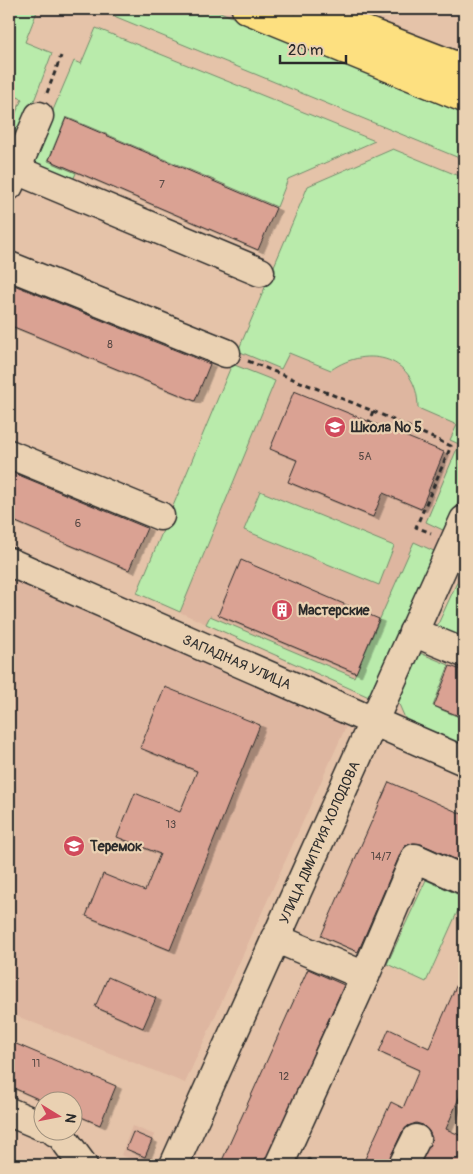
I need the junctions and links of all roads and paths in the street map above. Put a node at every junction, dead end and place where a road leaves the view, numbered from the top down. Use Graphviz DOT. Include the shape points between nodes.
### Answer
graph roads {
  1 [pos="246,9"];
  2 [pos="309,9"];
  3 [pos="61,56"];
  4 [pos="464,68"];
  5 [pos="464,98"];
  6 [pos="39,116"];
  7 [pos="11,174"];
  8 [pos="9,266"];
  9 [pos="260,272"];
  10 [pos="235,356"];
  11 [pos="373,411"];
  12 [pos="368,422"];
  13 [pos="9,454"];
  14 [pos="160,516"];
  15 [pos="464,520"];
  16 [pos="434,534"];
  17 [pos="9,562"];
  18 [pos="413,632"];
  19 [pos="464,653"];
  20 [pos="373,721"];
  21 [pos="464,761"];
  22 [pos="464,880"];
  23 [pos="275,938"];
  24 [pos="365,976"];
  25 [pos="9,1112"];
  26 [pos="32,1122"];
  27 [pos="416,1139"];
  28 [pos="66,1142"];
  29 [pos="83,1165"];
  30 [pos="174,1165"];
  31 [pos="279,1165"];
  32 [pos="403,1165"];
  1 -- 5 [label="main road"];
  2 -- 4 [label="main road"];
  3 -- 6 [label="path"];
  6 -- 7 [label="street"];
  7 -- 9 [label="street"];
  8 -- 10 [label="street"];
  10 -- 11 [label="path"];
  11 -- 12 [label="path"];
  11 -- 16 [label="path" via="451,446 416,527"];
  13 -- 14 [label="street"];
  15 -- 18 [label="street, УЛИЦА ДМИТРИЯ ХОЛОДОВА"];
  17 -- 20 [label="street, ЗАПАДНАЯ УЛИЦА"];
  18 -- 19 [label="street"];
  18 -- 20 [label="street, УЛИЦА ДМИТРИЯ ХОЛОДОВА"];
  20 -- 21 [label="street, ЗАПАДНАЯ УЛИЦА"];
  20 -- 23 [label="street, УЛИЦА ДМИТРИЯ ХОЛОДОВА"];
  22 -- 24 [label="street" via="416,858"];
  23 -- 24 [label="street"];
  23 -- 30 [label="street, УЛИЦА ДМИТРИЯ ХОЛОДОВА"];
  24 -- 31 [label="street"];
  25 -- 26 [label="street"];
  27 -- 32 [label="street"];
  28 -- 29 [label="street"];
}
